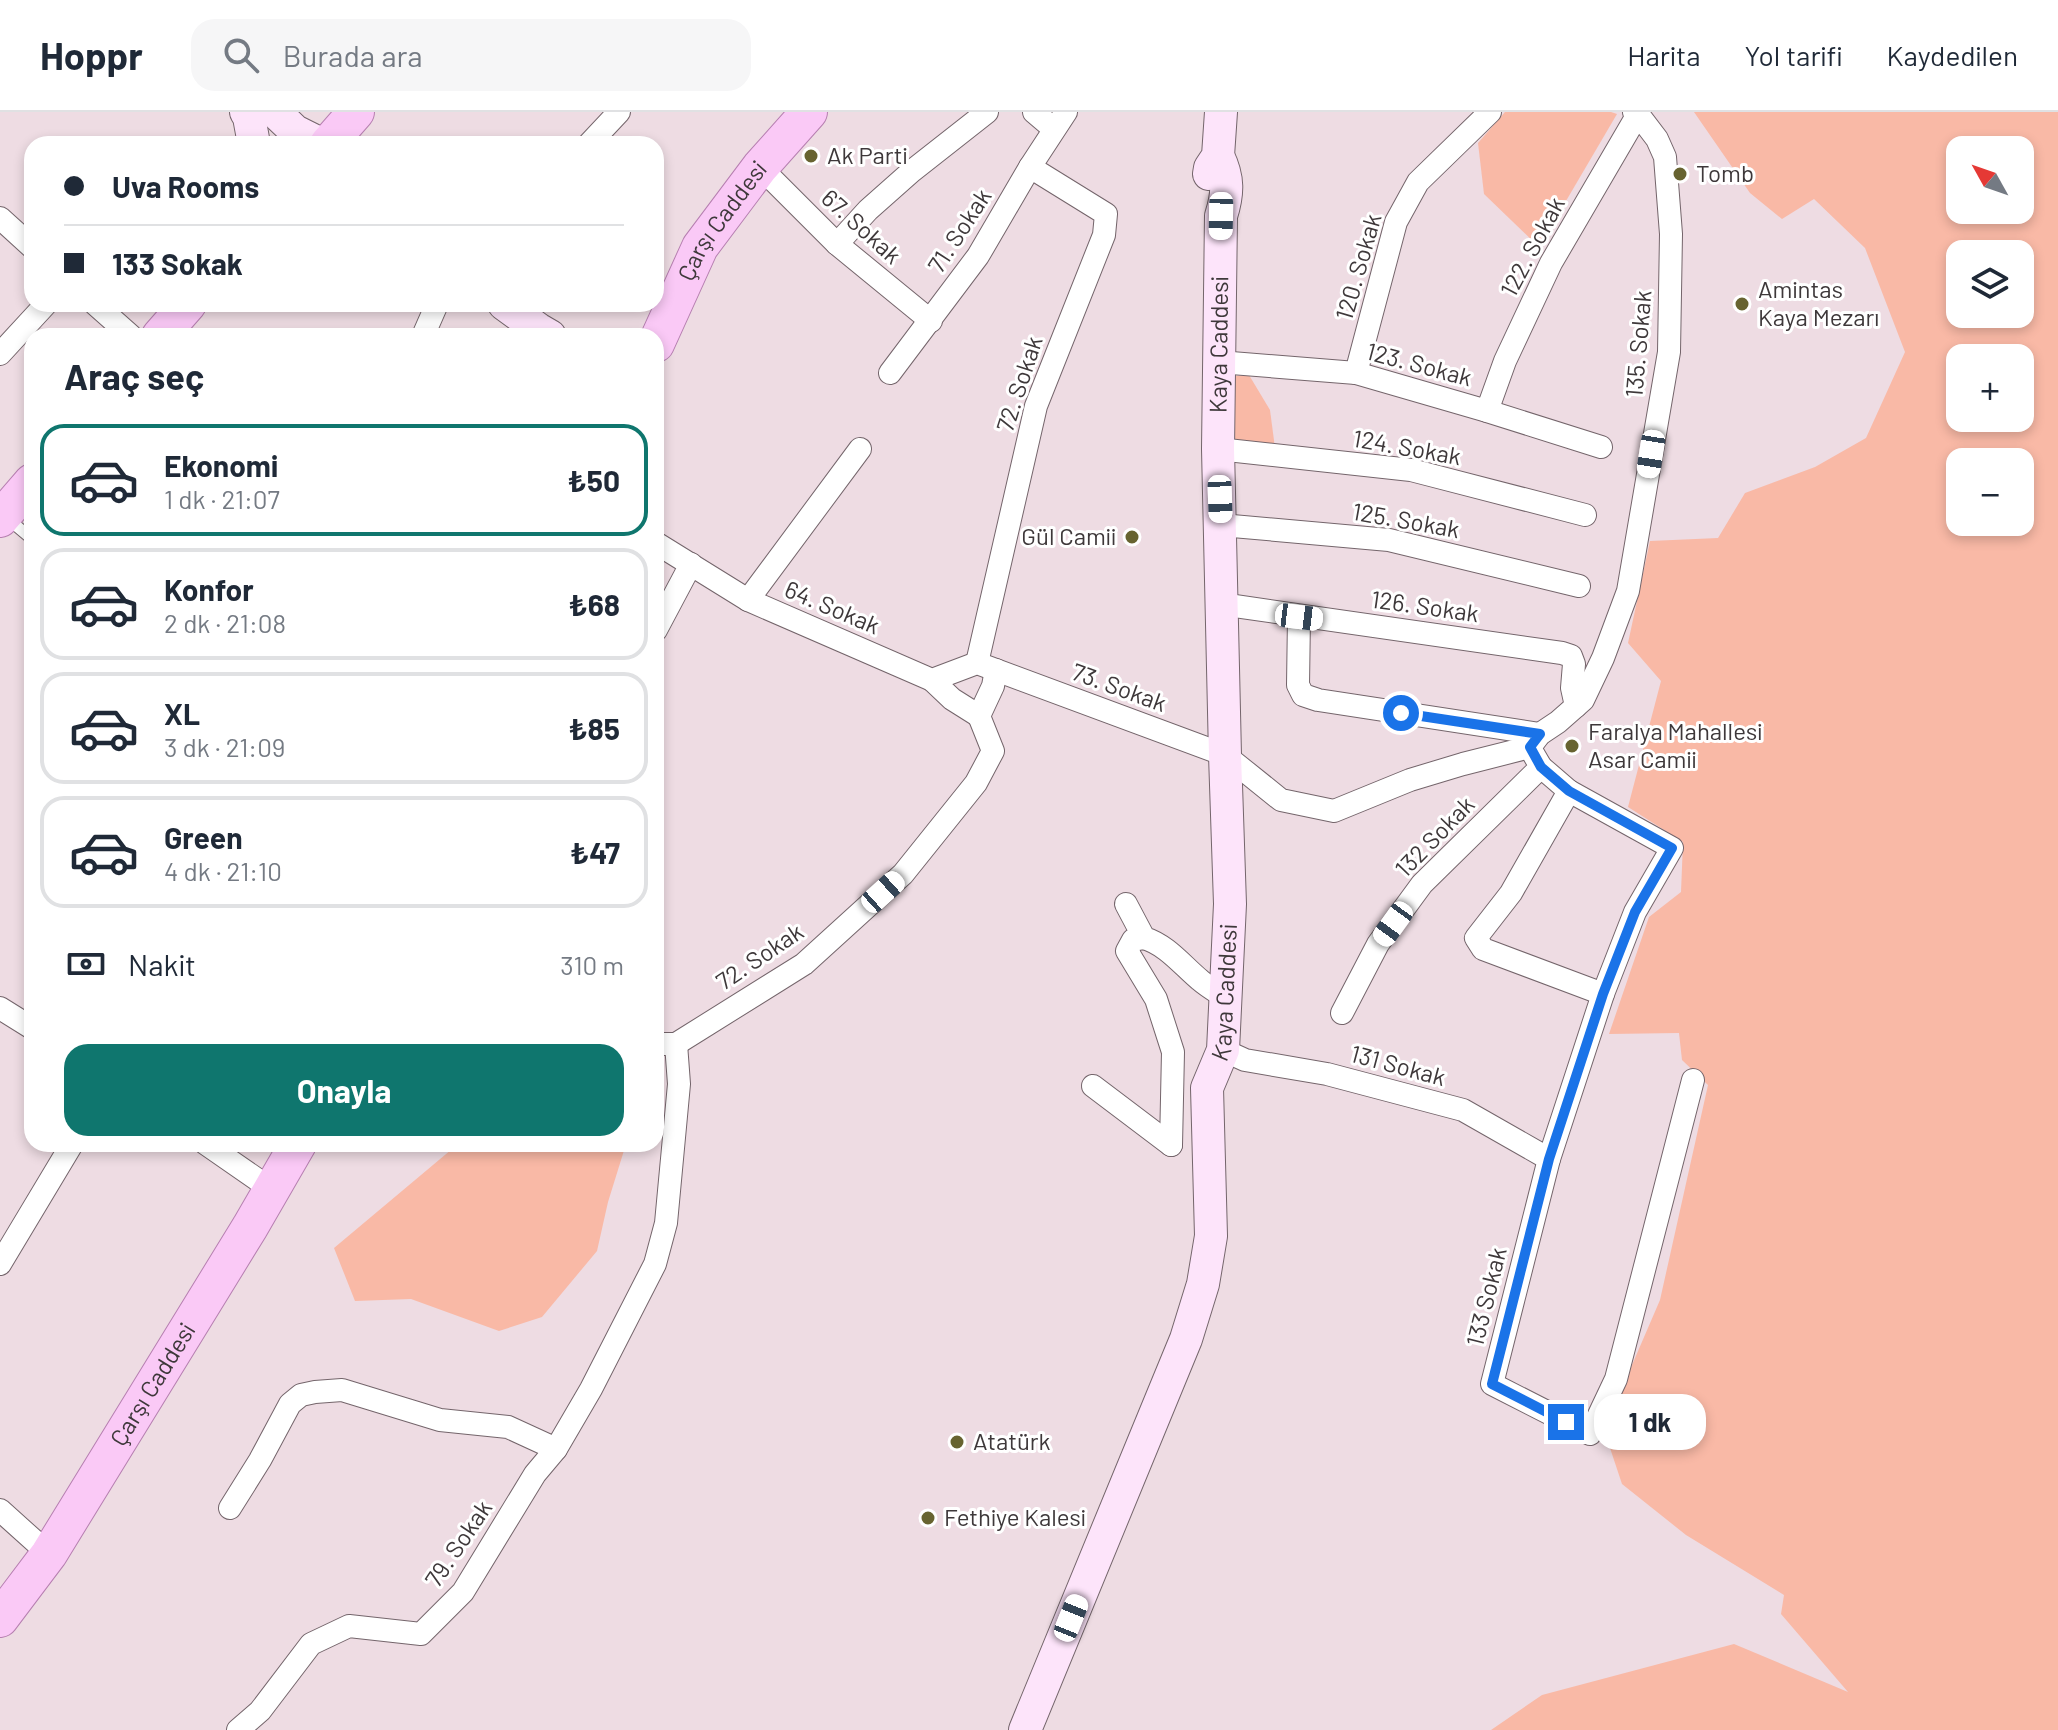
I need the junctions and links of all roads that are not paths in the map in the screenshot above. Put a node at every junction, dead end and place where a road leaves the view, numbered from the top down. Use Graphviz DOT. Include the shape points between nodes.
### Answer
graph roads {
  1 [pos="246,112"];
  2 [pos="275,112"];
  3 [pos="312,112"];
  4 [pos="356,112"];
  5 [pos="619,112"];
  6 [pos="809,112"];
  7 [pos="987,112"];
  8 [pos="1034,112"];
  9 [pos="1221,112"];
  10 [pos="1490,112"];
  11 [pos="1636,113"];
  12 [pos="1060,120"];
  13 [pos="252,136"];
  14 [pos="307,136"];
  15 [pos="322,136"];
  16 [pos="333,136"];
  17 [pos="596,136"];
  18 [pos="760,167"];
  19 [pos="1030,167"];
  20 [pos="0,218"];
  21 [pos="24,240"];
  22 [pos="837,244"];
  23 [pos="39,312"];
  24 [pos="104,312"];
  25 [pos="181,312"];
  26 [pos="515,312"];
  27 [pos="931,321"];
  28 [pos="122,328"];
  29 [pos="167,328"];
  30 [pos="537,328"];
  31 [pos="663,328"];
  32 [pos="0,354"];
  33 [pos="1219,362"];
  34 [pos="890,373"];
  35 [pos="1356,373"];
  36 [pos="1487,411"];
  37 [pos="1601,447"];
  38 [pos="860,449"];
  39 [pos="1218,449"];
  40 [pos="24,491"];
  41 [pos="1585,515"];
  42 [pos="2,517"];
  43 [pos="1221,525"];
  44 [pos="24,533"];
  45 [pos="664,548"];
  46 [pos="691,564"];
  47 [pos="1579,586"];
  48 [pos="748,600"];
  49 [pos="1221,604"];
  50 [pos="664,615"];
  51 [pos="1299,617"];
  52 [pos="987,666"];
  53 [pos="932,680"];
  54 [pos="1576,706"];
  55 [pos="979,716"];
  56 [pos="1537,749"];
  57 [pos="1225,755"];
  58 [pos="1569,791"];
  59 [pos="1126,904"];
  60 [pos="1144,938"];
  61 [pos="1603,994"];
  62 [pos="1226,998"];
  63 [pos="0,1008"];
  64 [pos="1342,1013"];
  65 [pos="24,1023"];
  66 [pos="666,1044"];
  67 [pos="1223,1050"];
  68 [pos="1693,1080"];
  69 [pos="1093,1086"];
  70 [pos="67,1152"];
  71 [pos="218,1152"];
  72 [pos="293,1152"];
  73 [pos="1549,1159"];
  74 [pos="271,1189"];
  75 [pos="0,1264"];
  76 [pos="556,1449"];
  77 [pos="230,1508"];
  78 [pos="0,1510"];
  79 [pos="49,1554"];
  80 [pos="0,1619"];
  81 [pos="238,1730"];
  82 [pos="1025,1730"];
  1 -- 13 [label="street"];
  2 -- 14 [label="street"];
  3 -- 15 [label="street"];
  4 -- 16 [label="main road"];
  5 -- 17 [label="street"];
  6 -- 18 [label="main road, Çarşı Caddesi"];
  7 -- 22 [label="street" via="912,171"];
  8 -- 12 [label="street"];
  9 -- 33 [label="street, Kaya Caddesi" via="1218,156 1207,184 1211,205 1221,216"];
  10 -- 35 [label="street, 120. Sokak" via="1418,182 1396,222"];
  11 -- 36 [label="street, 122. Sokak" via="1551,263"];
  11 -- 54 [label="street, 135. Sokak" via="1665,157 1671,234 1669,352 1628,591 1603,658"];
  12 -- 19 [label="street, 71. Sokak"];
  18 -- 22 [label="street, 67. Sokak"];
  18 -- 31 [label="main road, Çarşı Caddesi" via="700,247"];
  19 -- 27 [label="street, 71. Sokak" via="978,256"];
  19 -- 52 [label="street, 72. Sokak" via="1106,214 1104,235 1036,406"];
  20 -- 21 [label="street"];
  22 -- 27 [label="street, 67. Sokak"];
  23 -- 32 [label="street"];
  24 -- 28 [label="street"];
  25 -- 29 [label="main road"];
  26 -- 30 [label="street"];
  27 -- 34 [label="street, 71. Sokak"];
  33 -- 35 [label="street, 123. Sokak"];
  33 -- 39 [label="street, Kaya Caddesi"];
  35 -- 36 [label="street, 123. Sokak"];
  36 -- 37 [label="street, 123. Sokak"];
  38 -- 48 [label="street"];
  39 -- 41 [label="street, 124. Sokak" via="1411,470"];
  39 -- 43 [label="street, Kaya Caddesi"];
  40 -- 42 [label="main road"];
  42 -- 44 [label="lane"];
  43 -- 47 [label="street, 125. Sokak" via="1389,540"];
  43 -- 49 [label="street, Kaya Caddesi"];
  45 -- 46 [label="street, 64. Sokak"];
  46 -- 48 [label="street, 64. Sokak"];
  46 -- 50 [label="street"];
  48 -- 53 [label="street, 64. Sokak"];
  49 -- 51 [label="street, 126. Sokak"];
  49 -- 57 [label="street, Kaya Caddesi"];
  51 -- 54 [label="street, 126. Sokak" via="1562,653 1574,664"];
  51 -- 56 [label="street" via="1298,685 1303,695"];
  52 -- 53 [label="street"];
  52 -- 55 [label="street, 72. Sokak" via="993,686"];
  52 -- 57 [label="street, 73. Sokak"];
  53 -- 55 [label="street, 64. Sokak"];
  54 -- 56 [label="street, 135. Sokak"];
  55 -- 66 [label="street, 72. Sokak" via="993,751 976,783 903,874 804,964"];
  56 -- 57 [label="street, 73. Sokak" via="1410,780 1334,811 1281,800"];
  56 -- 58 [label="street, 133 Sokak"];
  56 -- 64 [label="street, 132 Sokak" via="1422,884 1378,944"];
  57 -- 62 [label="street, Kaya Caddesi" via="1230,904"];
  58 -- 61 [label="street, 133 Sokak" via="1672,848 1635,912"];
  58 -- 61 [label="street" via="1511,893 1476,938 1483,949"];
  59 -- 60 [label="street"];
  60 -- 62 [label="street"];
  60 -- 69 [label="street" via="1133,940 1127,951 1156,999 1173,1052 1171,1145"];
  61 -- 73 [label="street, 133 Sokak"];
  62 -- 67 [label="street, Kaya Caddesi"];
  63 -- 65 [label="street"];
  66 -- 76 [label="street, 79. Sokak" via="679,1084 666,1223 655,1264"];
  67 -- 73 [label="street, 131 Sokak" via="1245,1060 1327,1074 1463,1110"];
  67 -- 82 [label="street, Kaya Caddesi" via="1207,1088 1211,1236 1203,1284 1186,1339"];
  68 -- 73 [label="street, 133 Sokak" via="1616,1379 1590,1434 1492,1384"];
  70 -- 75 [label="street"];
  71 -- 74 [label="street"];
  72 -- 74 [label="main road, Çarşı Caddesi"];
  74 -- 79 [label="main road, Çarşı Caddesi"];
  76 -- 77 [label="street" via="508,1427 440,1420 342,1390 315,1392 290,1404"];
  76 -- 81 [label="street, 79. Sokak" via="463,1592 421,1634 349,1626 311,1644 260,1711"];
  78 -- 79 [label="street"];
  79 -- 80 [label="main road, Çarşı Caddesi"];
}
